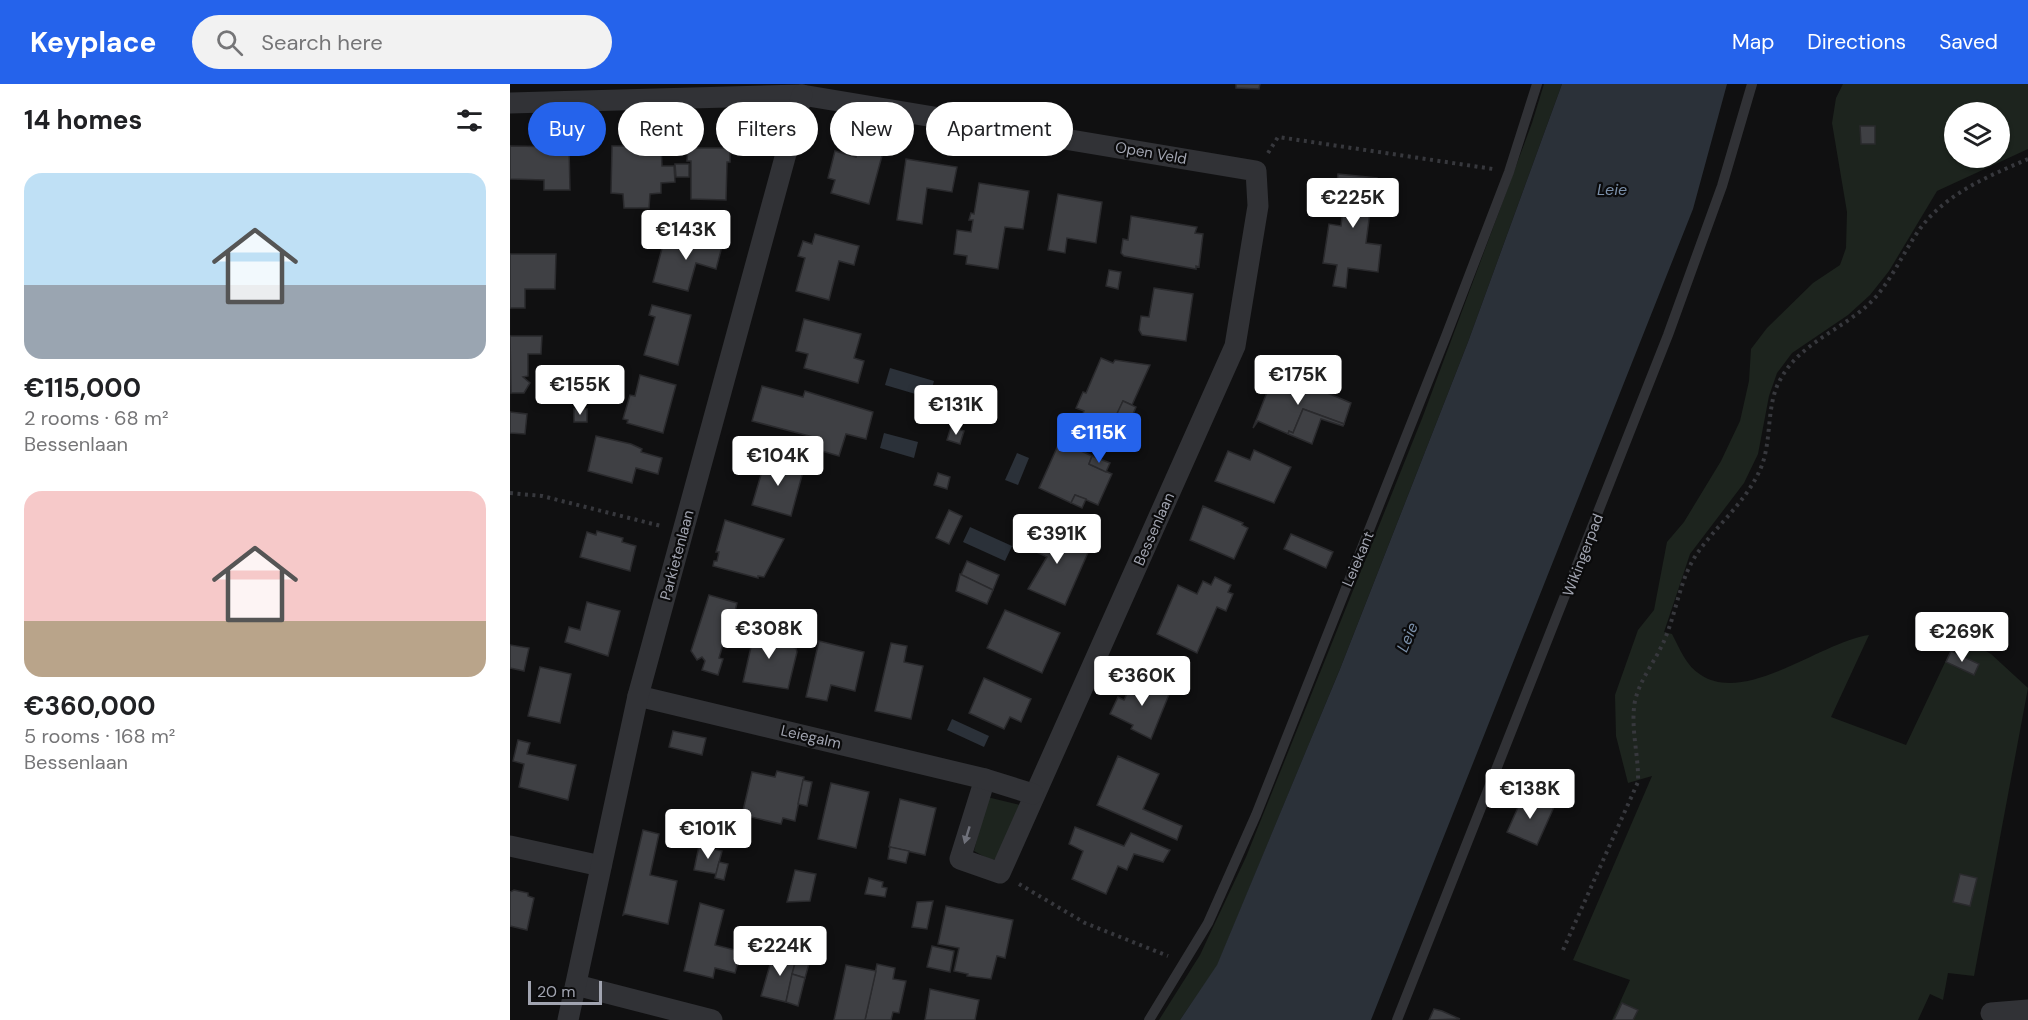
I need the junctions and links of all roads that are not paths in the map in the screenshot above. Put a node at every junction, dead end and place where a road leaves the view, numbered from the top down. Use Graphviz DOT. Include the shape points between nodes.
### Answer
graph roads {
  1 [pos="1537,84"];
  2 [pos="1752,84"];
  3 [pos="802,94"];
  4 [pos="510,103"];
  5 [pos="1256,171"];
  6 [pos="638,696"];
  7 [pos="985,779"];
  8 [pos="1033,794"];
  9 [pos="510,846"];
  10 [pos="601,866"];
  11 [pos="576,984"];
  12 [pos="2028,1010"];
  13 [pos="1991,1013"];
  14 [pos="568,1020"];
  15 [pos="712,1020"];
  16 [pos="1149,1020"];
  17 [pos="1397,1020"];
  1 -- 16 [label="lane, Leiekant" via="1509,172 1256,815 1208,923"];
  2 -- 17 [label="lane, Wikingerpad" via="1722,186 1668,335"];
  3 -- 4 [label="street, Open Veld"];
  3 -- 5 [label="street, Open Veld"];
  3 -- 6 [label="street, Parkietenlaan"];
  5 -- 8 [label="street, Bessenlaan" via="1258,206 1236,346"];
  6 -- 7 [label="street, Leiegalm"];
  6 -- 10 [label="street, Parkietenlaan"];
  7 -- 8 [label="street, Leiegalm"];
  7 -- 8 [label="street, Bessenlaan, one-way" via="960,859 1000,873"];
  9 -- 10 [label="street"];
  10 -- 11 [label="street, Parkietenlaan"];
  11 -- 14 [label="street, Parkietenlaan"];
  11 -- 15 [label="street"];
  12 -- 13 [label="street"];
}
